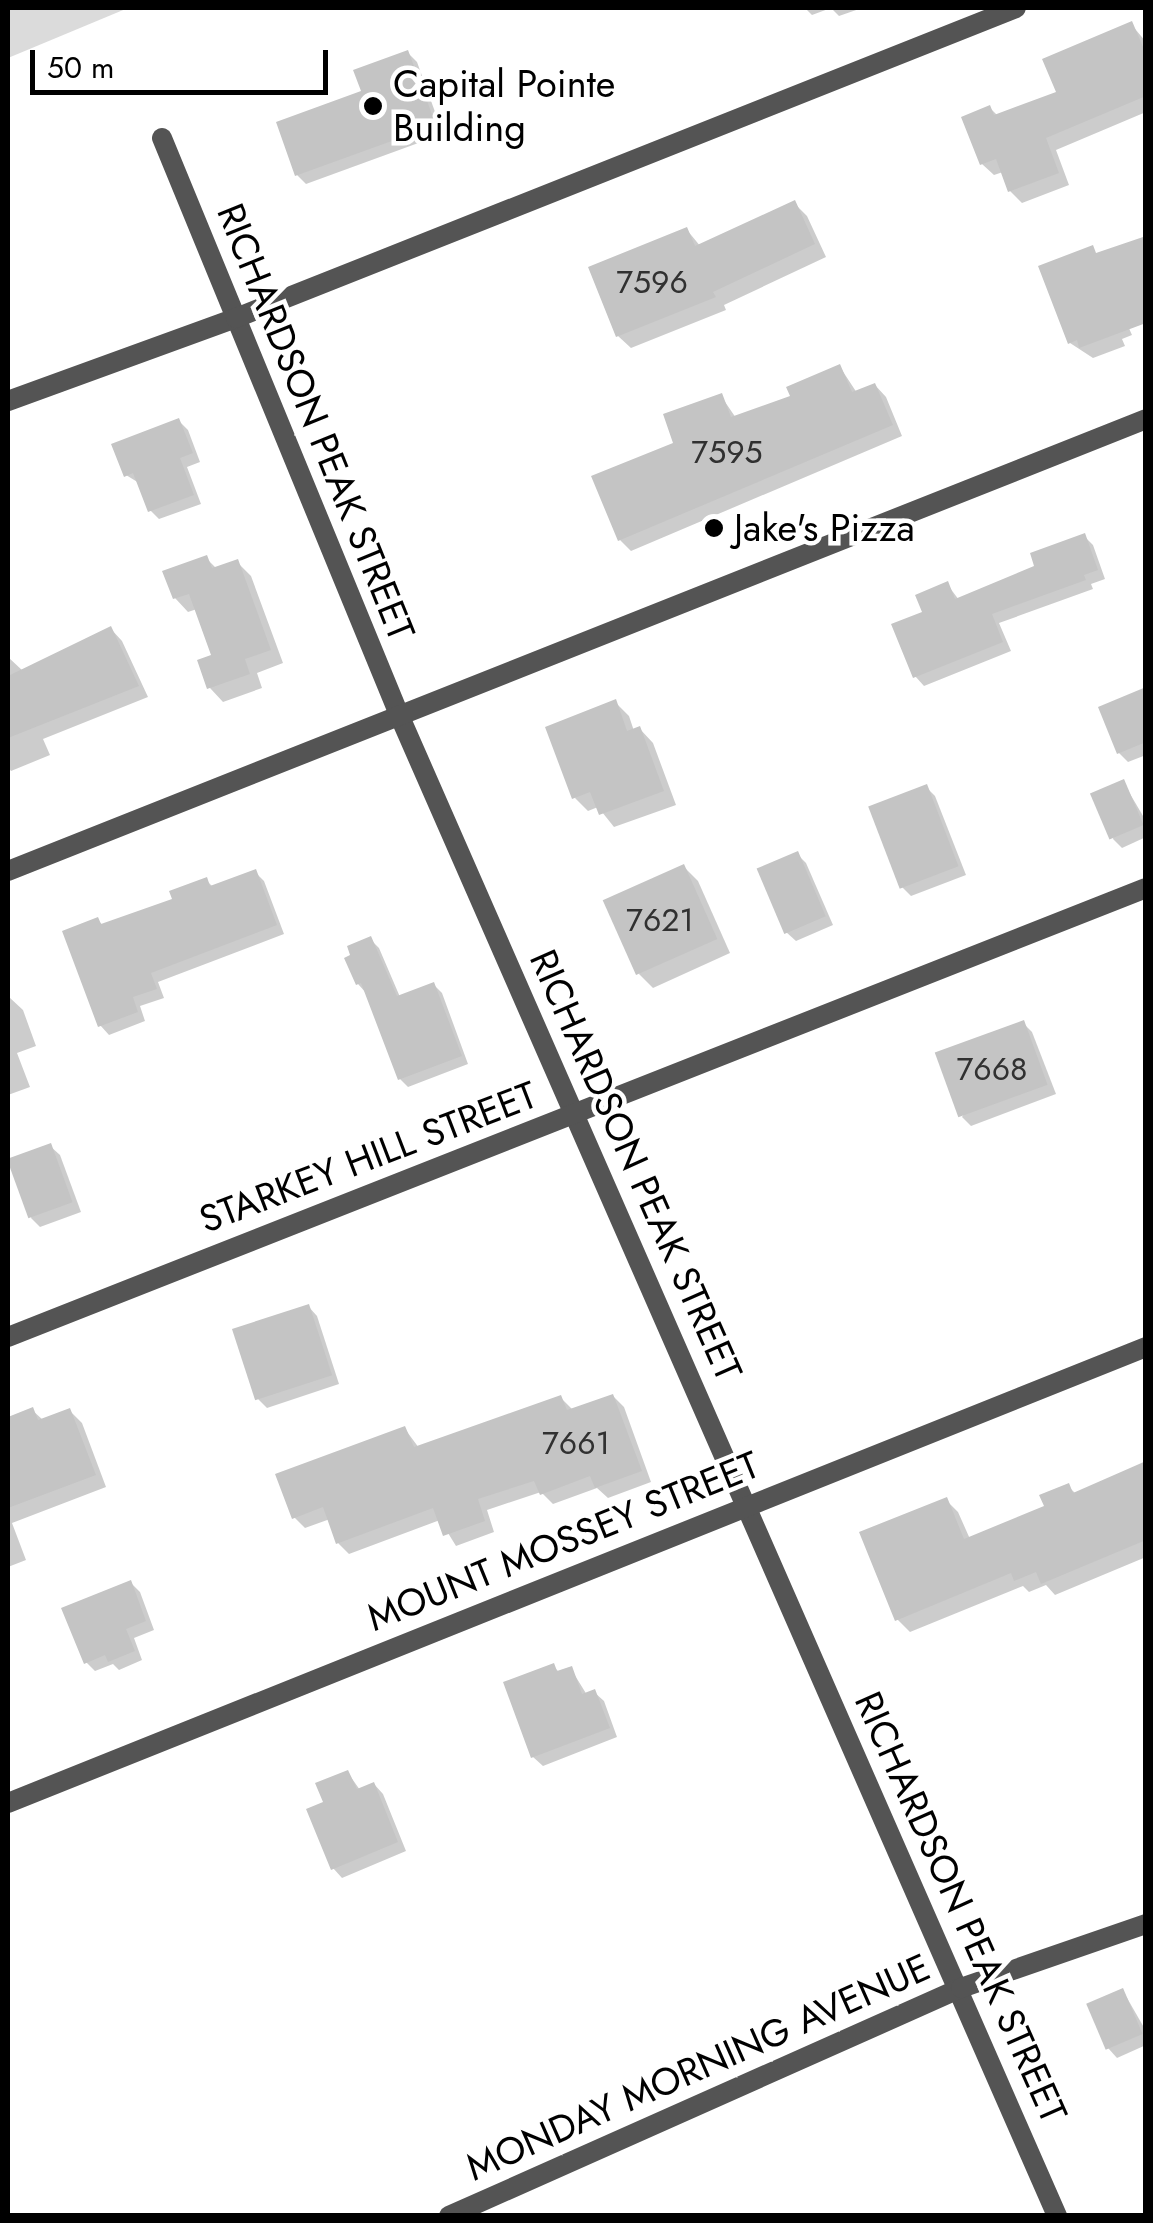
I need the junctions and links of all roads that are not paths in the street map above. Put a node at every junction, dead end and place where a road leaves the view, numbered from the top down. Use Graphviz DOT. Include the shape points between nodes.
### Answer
graph roads {
  1 [pos="1016,8"];
  2 [pos="162,138"];
  3 [pos="236,318"];
  4 [pos="8,401"];
  5 [pos="1146,420"];
  6 [pos="400,717"];
  7 [pos="8,872"];
  8 [pos="1146,888"];
  9 [pos="576,1114"];
  10 [pos="8,1337"];
  11 [pos="1146,1346"];
  12 [pos="745,1504"];
  13 [pos="8,1803"];
  14 [pos="1146,1924"];
  15 [pos="961,1988"];
  16 [pos="449,2216"];
  17 [pos="1057,2216"];
  1 -- 3 [label="street"];
  2 -- 3 [label="street, RICHARDSON PEAK STREET"];
  3 -- 4 [label="street"];
  3 -- 6 [label="street, RICHARDSON PEAK STREET"];
  5 -- 6 [label="street"];
  6 -- 7 [label="street"];
  6 -- 9 [label="street, RICHARDSON PEAK STREET"];
  8 -- 9 [label="street, STARKEY HILL STREET"];
  9 -- 10 [label="street, STARKEY HILL STREET"];
  9 -- 12 [label="street, RICHARDSON PEAK STREET"];
  11 -- 12 [label="street, MOUNT MOSSEY STREET"];
  12 -- 13 [label="street, MOUNT MOSSEY STREET"];
  12 -- 15 [label="street, RICHARDSON PEAK STREET"];
  14 -- 15 [label="street, MONDAY MORNING AVENUE"];
  15 -- 16 [label="street, MONDAY MORNING AVENUE"];
  15 -- 17 [label="street, RICHARDSON PEAK STREET"];
}
